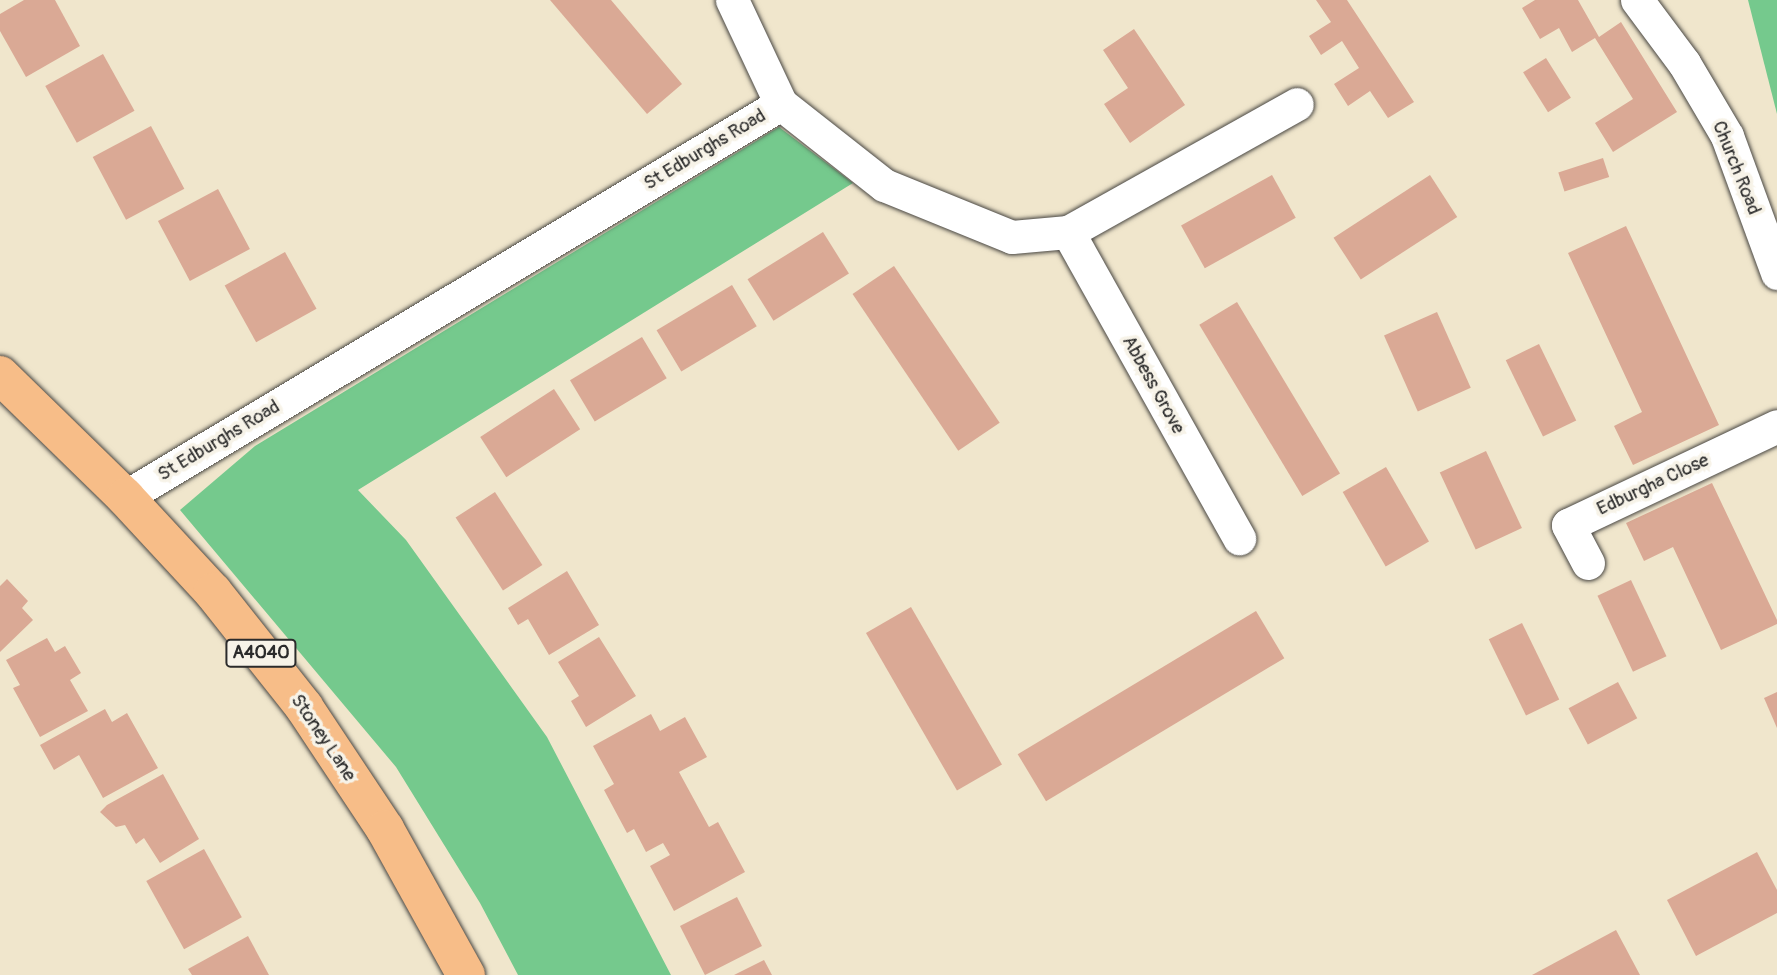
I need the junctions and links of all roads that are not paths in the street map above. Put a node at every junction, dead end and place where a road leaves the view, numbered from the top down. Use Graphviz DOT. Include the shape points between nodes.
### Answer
graph roads {
  1 [pos="732,0"];
  2 [pos="1637,0"];
  3 [pos="781,104"];
  4 [pos="1297,104"];
  5 [pos="1068,232"];
  6 [pos="1777,273"];
  7 [pos="0,375"];
  8 [pos="1777,426"];
  9 [pos="125,498"];
  10 [pos="1239,538"];
  11 [pos="1588,563"];
  12 [pos="466,975"];
  1 -- 3 [label="street"];
  2 -- 6 [label="street, Church Road" via="1684,63 1727,136"];
  3 -- 5 [label="street, St Edburghs Road" via="884,185 1012,237"];
  3 -- 9 [label="street, St Edburghs Road"];
  4 -- 5 [label="street, St Edburghs Road"];
  5 -- 10 [label="street, Abbess Grove"];
  7 -- 9 [label="main road, Stoney Lane / A4040"];
  8 -- 11 [label="street, Edburgha Close" via="1568,525"];
  9 -- 12 [label="main road, Stoney Lane / A4040" via="214,592 304,707 385,829"];
}
